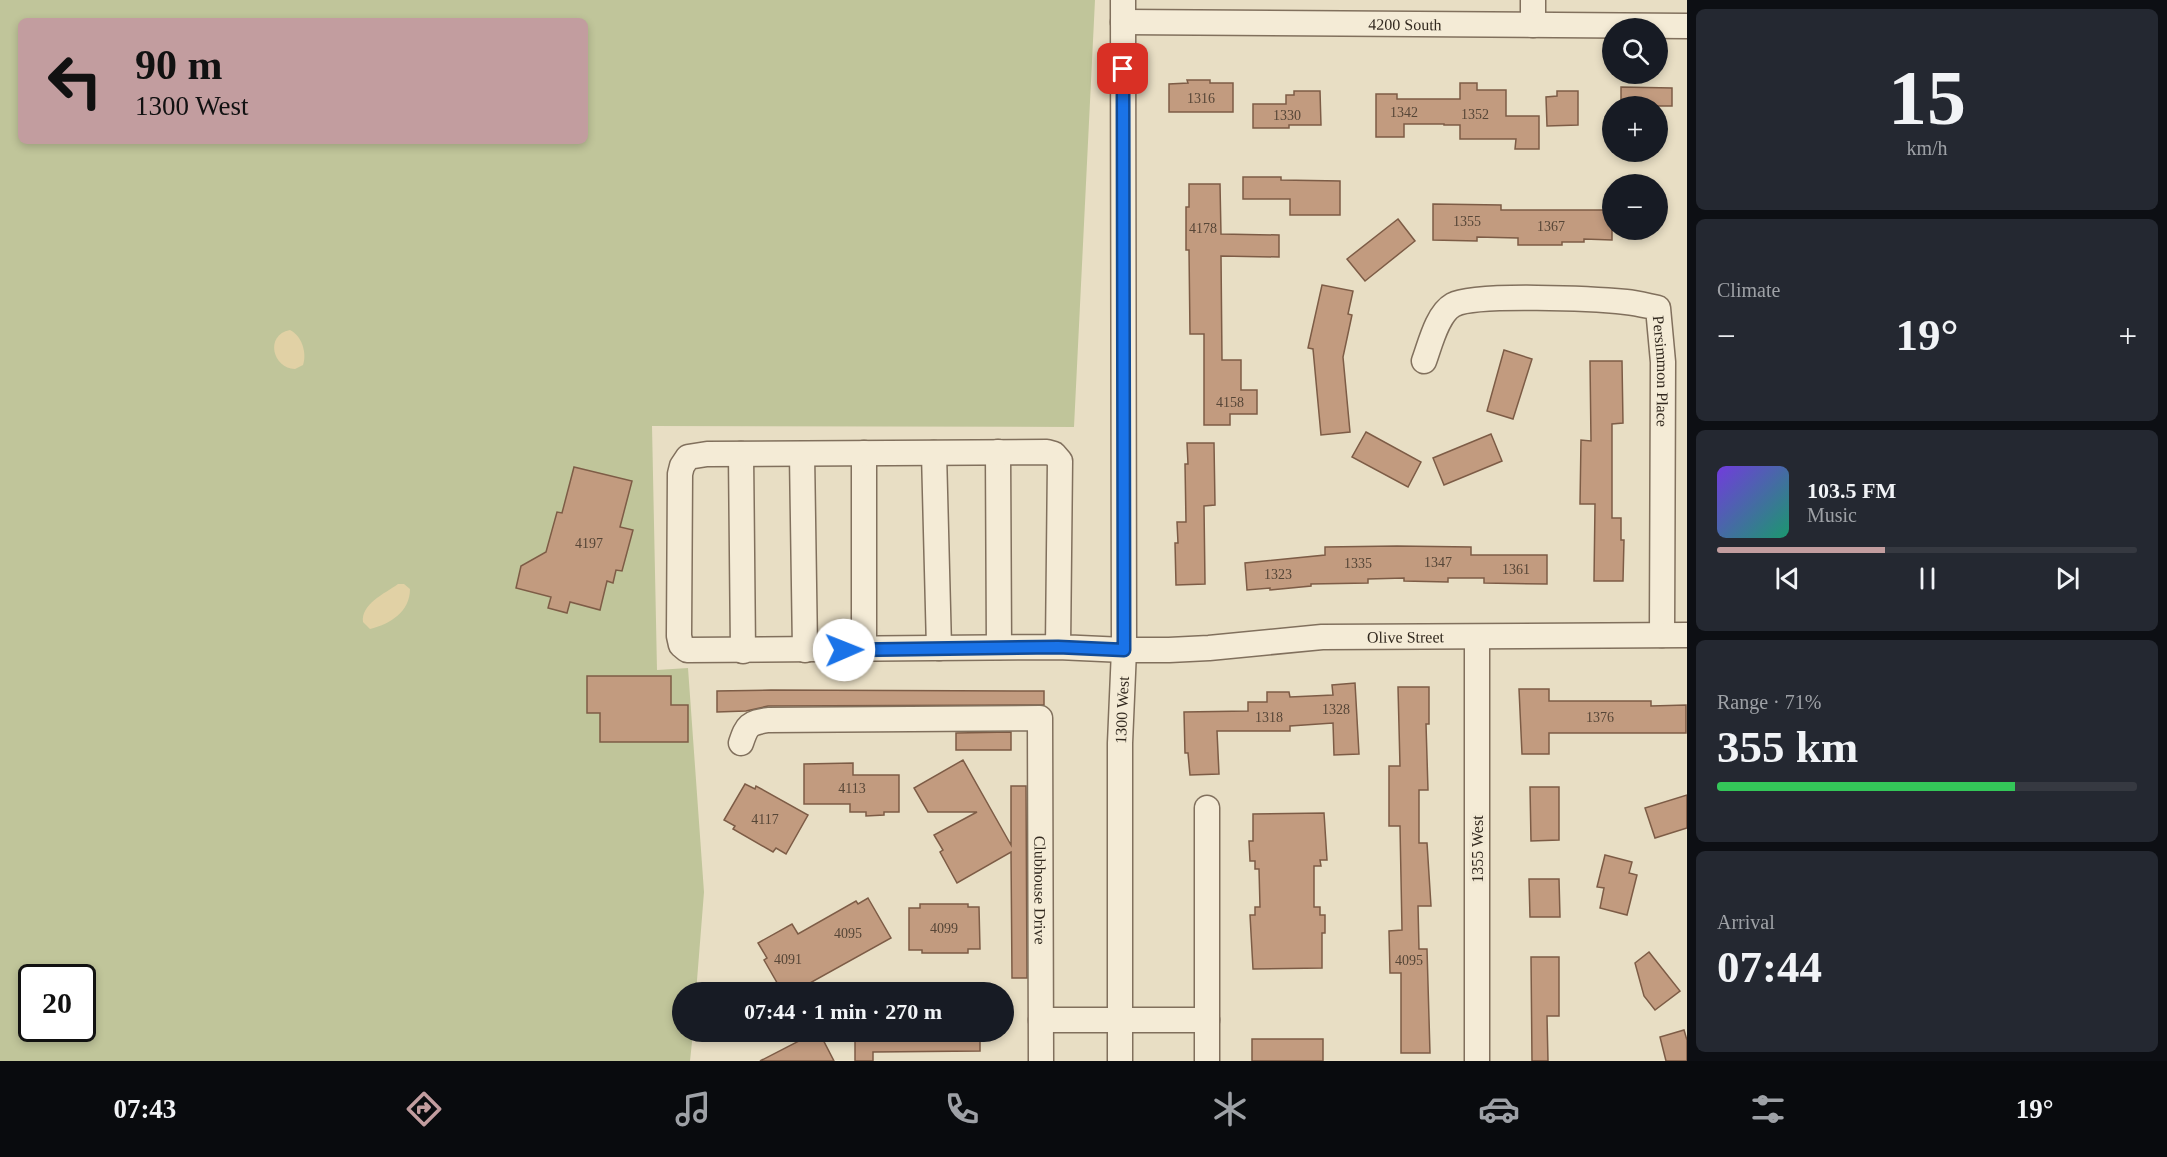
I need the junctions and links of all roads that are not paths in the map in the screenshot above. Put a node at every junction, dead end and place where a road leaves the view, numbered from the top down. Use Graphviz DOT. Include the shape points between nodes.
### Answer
graph roads {
  1 [pos="1533,0"];
  2 [pos="1123,11"];
  3 [pos="1533,25"];
  4 [pos="1687,26"];
  5 [pos="1424,361"];
  6 [pos="998,452"];
  7 [pos="802,453"];
  8 [pos="864,453"];
  9 [pos="934,453"];
  10 [pos="741,454"];
  11 [pos="1662,635"];
  12 [pos="1687,635"];
  13 [pos="1477,637"];
  14 [pos="999,647"];
  15 [pos="1058,647"];
  16 [pos="939,648"];
  17 [pos="864,649"];
  18 [pos="805,650"];
  19 [pos="1124,650"];
  20 [pos="743,651"];
  21 [pos="741,743"];
  22 [pos="1207,808"];
  23 [pos="1041,1020"];
  24 [pos="1120,1020"];
  25 [pos="1207,1020"];
  26 [pos="1041,1061"];
  27 [pos="1120,1061"];
  28 [pos="1207,1061"];
  29 [pos="1477,1061"];
  1 -- 3 [label="street"];
  2 -- 3 [label="street, 4200 South"];
  2 -- 19 [label="street, 1300 West"];
  3 -- 4 [label="street, 4200 South"];
  5 -- 11 [label="street, Persimmon Place" via="1438,323 1452,305 1481,299 1601,300 1658,308 1663,362"];
  6 -- 9 [label="street"];
  6 -- 14 [label="street"];
  6 -- 15 [label="street" via="1047,452 1060,461"];
  7 -- 8 [label="street"];
  7 -- 10 [label="street"];
  7 -- 18 [label="street"];
  8 -- 9 [label="street"];
  8 -- 17 [label="street"];
  9 -- 16 [label="street"];
  10 -- 20 [label="street"];
  10 -- 20 [label="street, Olive Street" via="688,457 682,466 679,636 687,650"];
  11 -- 12 [label="street, Olive Street"];
  11 -- 13 [label="street, Olive Street"];
  13 -- 19 [label="street, Olive Street" via="1322,637 1209,648"];
  13 -- 29 [label="street, 1355 West"];
  14 -- 15 [label="street, Olive Street"];
  14 -- 16 [label="street, Olive Street"];
  15 -- 19 [label="street, Olive Street"];
  16 -- 17 [label="street, Olive Street"];
  17 -- 18 [label="street, Olive Street"];
  18 -- 20 [label="street, Olive Street"];
  19 -- 24 [label="street, 1300 West"];
  21 -- 23 [label="street, Clubhouse Drive" via="746,728 768,720 1040,718"];
  22 -- 25 [label="street"];
  23 -- 24 [label="street"];
  23 -- 26 [label="street, Clubhouse Drive"];
  24 -- 25 [label="street"];
  24 -- 27 [label="street, 1300 West"];
  25 -- 28 [label="street"];
}
